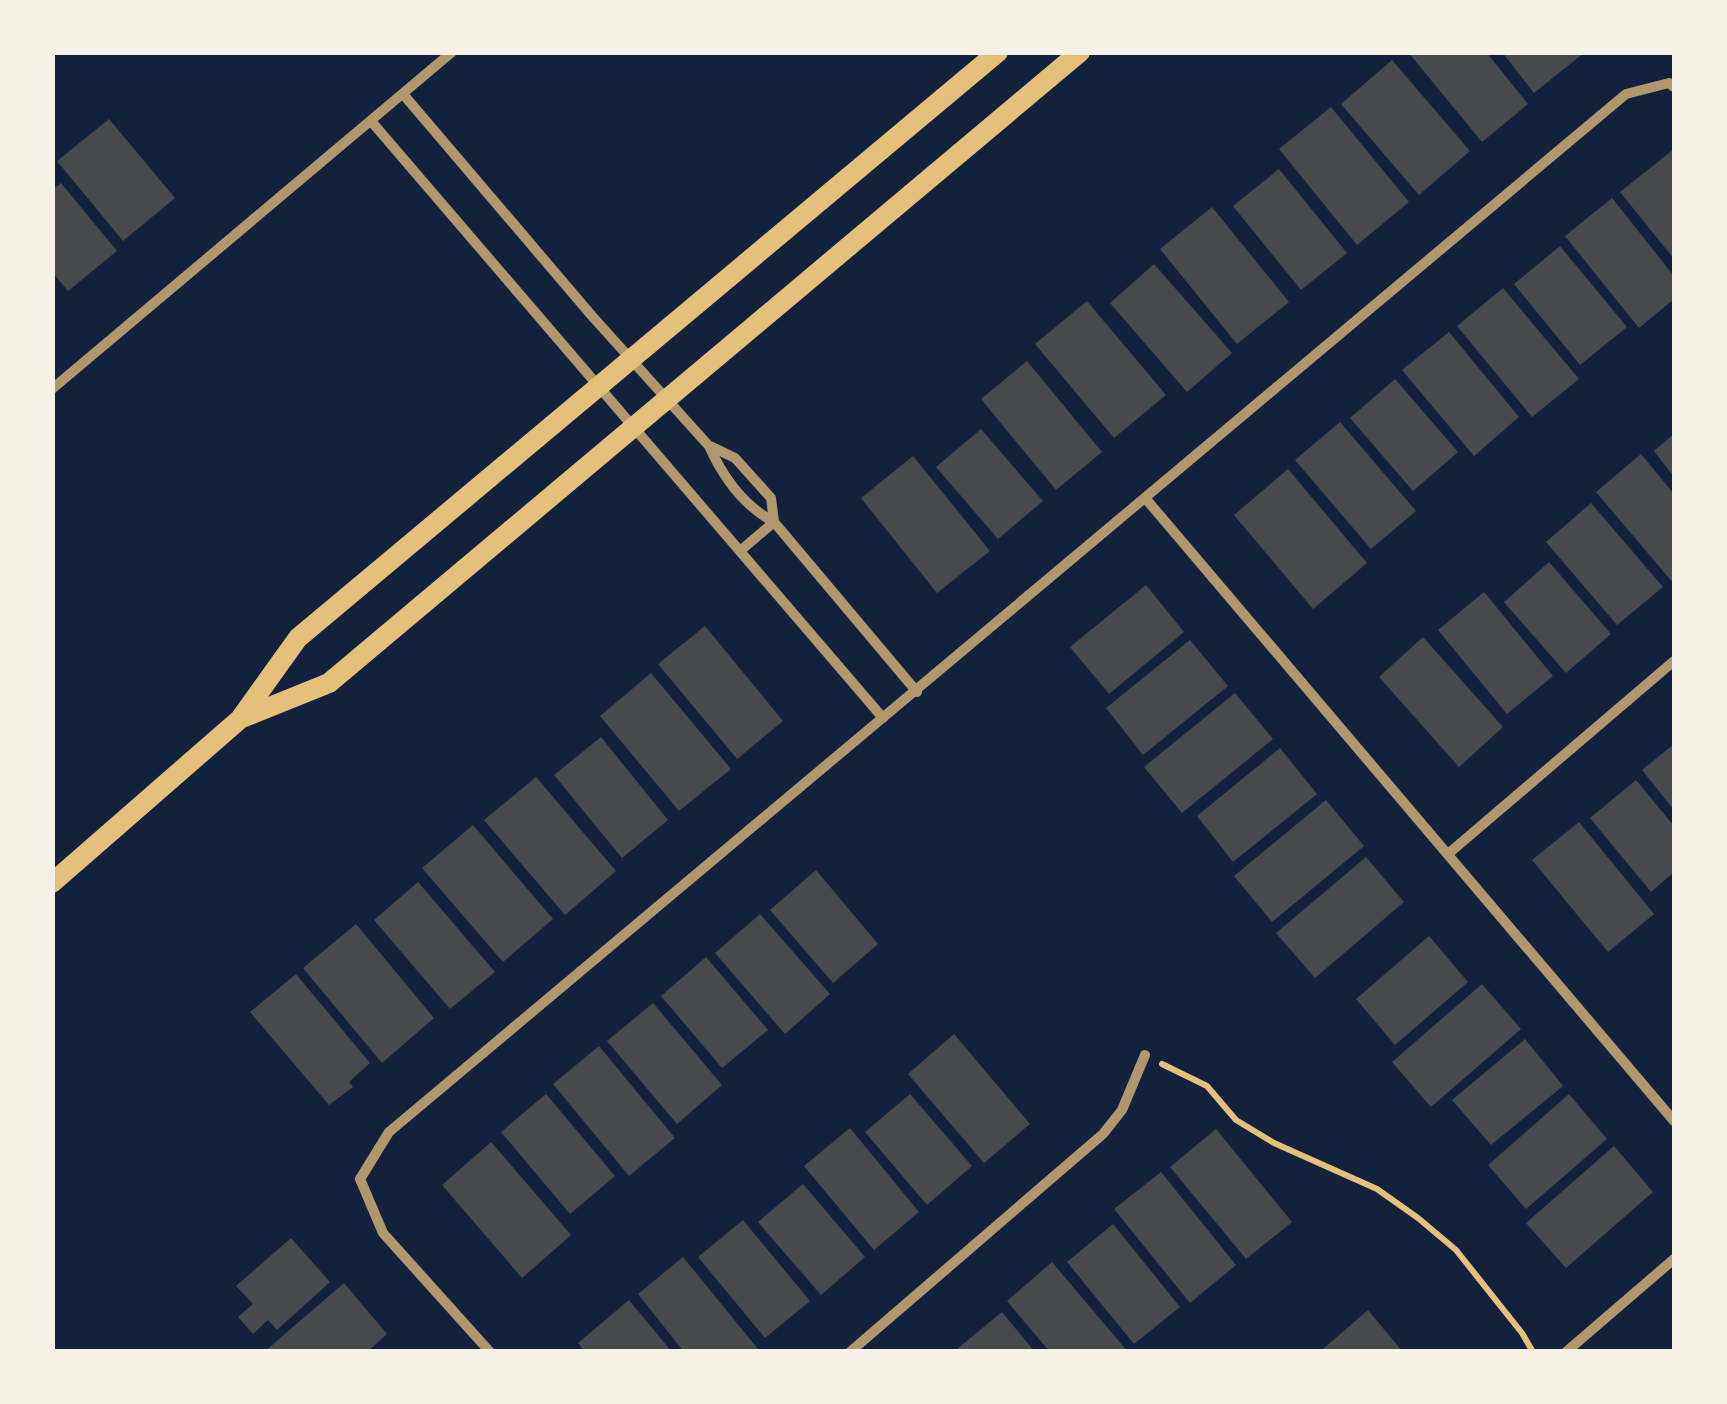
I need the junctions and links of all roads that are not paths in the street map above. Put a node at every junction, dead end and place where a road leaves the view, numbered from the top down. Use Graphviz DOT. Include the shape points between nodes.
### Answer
graph roads {
  1 [pos="452,52"];
  2 [pos="998,52"];
  3 [pos="1080,52"];
  4 [pos="1672,85"];
  5 [pos="403,94"];
  6 [pos="371,121"];
  7 [pos="632,358"];
  8 [pos="598,386"];
  9 [pos="52,389"];
  10 [pos="669,400"];
  11 [pos="635,428"];
  12 [pos="709,446"];
  13 [pos="1146,499"];
  14 [pos="774,522"];
  15 [pos="740,551"];
  16 [pos="1674,661"];
  17 [pos="917,692"];
  18 [pos="883,718"];
  19 [pos="240,719"];
  20 [pos="1448,854"];
  21 [pos="52,883"];
  22 [pos="1145,1056"];
  23 [pos="1674,1121"];
  24 [pos="1674,1259"];
  25 [pos="490,1352"];
  26 [pos="850,1352"];
  27 [pos="1566,1352"];
  1 -- 5 [label="street"];
  2 -- 7 [label="main road"];
  3 -- 10 [label="main road"];
  4 -- 13 [label="street" via="1626,94"];
  5 -- 6 [label="street"];
  5 -- 7 [label="street"];
  6 -- 8 [label="street"];
  6 -- 9 [label="street"];
  7 -- 8 [label="main road"];
  7 -- 10 [label="street"];
  8 -- 11 [label="street"];
  8 -- 19 [label="main road" via="298,638"];
  10 -- 11 [label="main road"];
  10 -- 12 [label="street"];
  11 -- 15 [label="street"];
  11 -- 19 [label="main road" via="330,683"];
  12 -- 14 [label="street" via="720,470 756,512"];
  12 -- 14 [label="street" via="735,458 771,498"];
  13 -- 17 [label="street"];
  13 -- 20 [label="street"];
  14 -- 15 [label="street"];
  14 -- 17 [label="street"];
  15 -- 18 [label="street"];
  16 -- 20 [label="street"];
  17 -- 18 [label="street"];
  18 -- 25 [label="street" via="389,1132 360,1179 383,1233"];
  19 -- 21 [label="main road"];
  20 -- 23 [label="street"];
  22 -- 26 [label="street" via="1122,1110 1103,1134"];
  24 -- 27 [label="street"];
}
